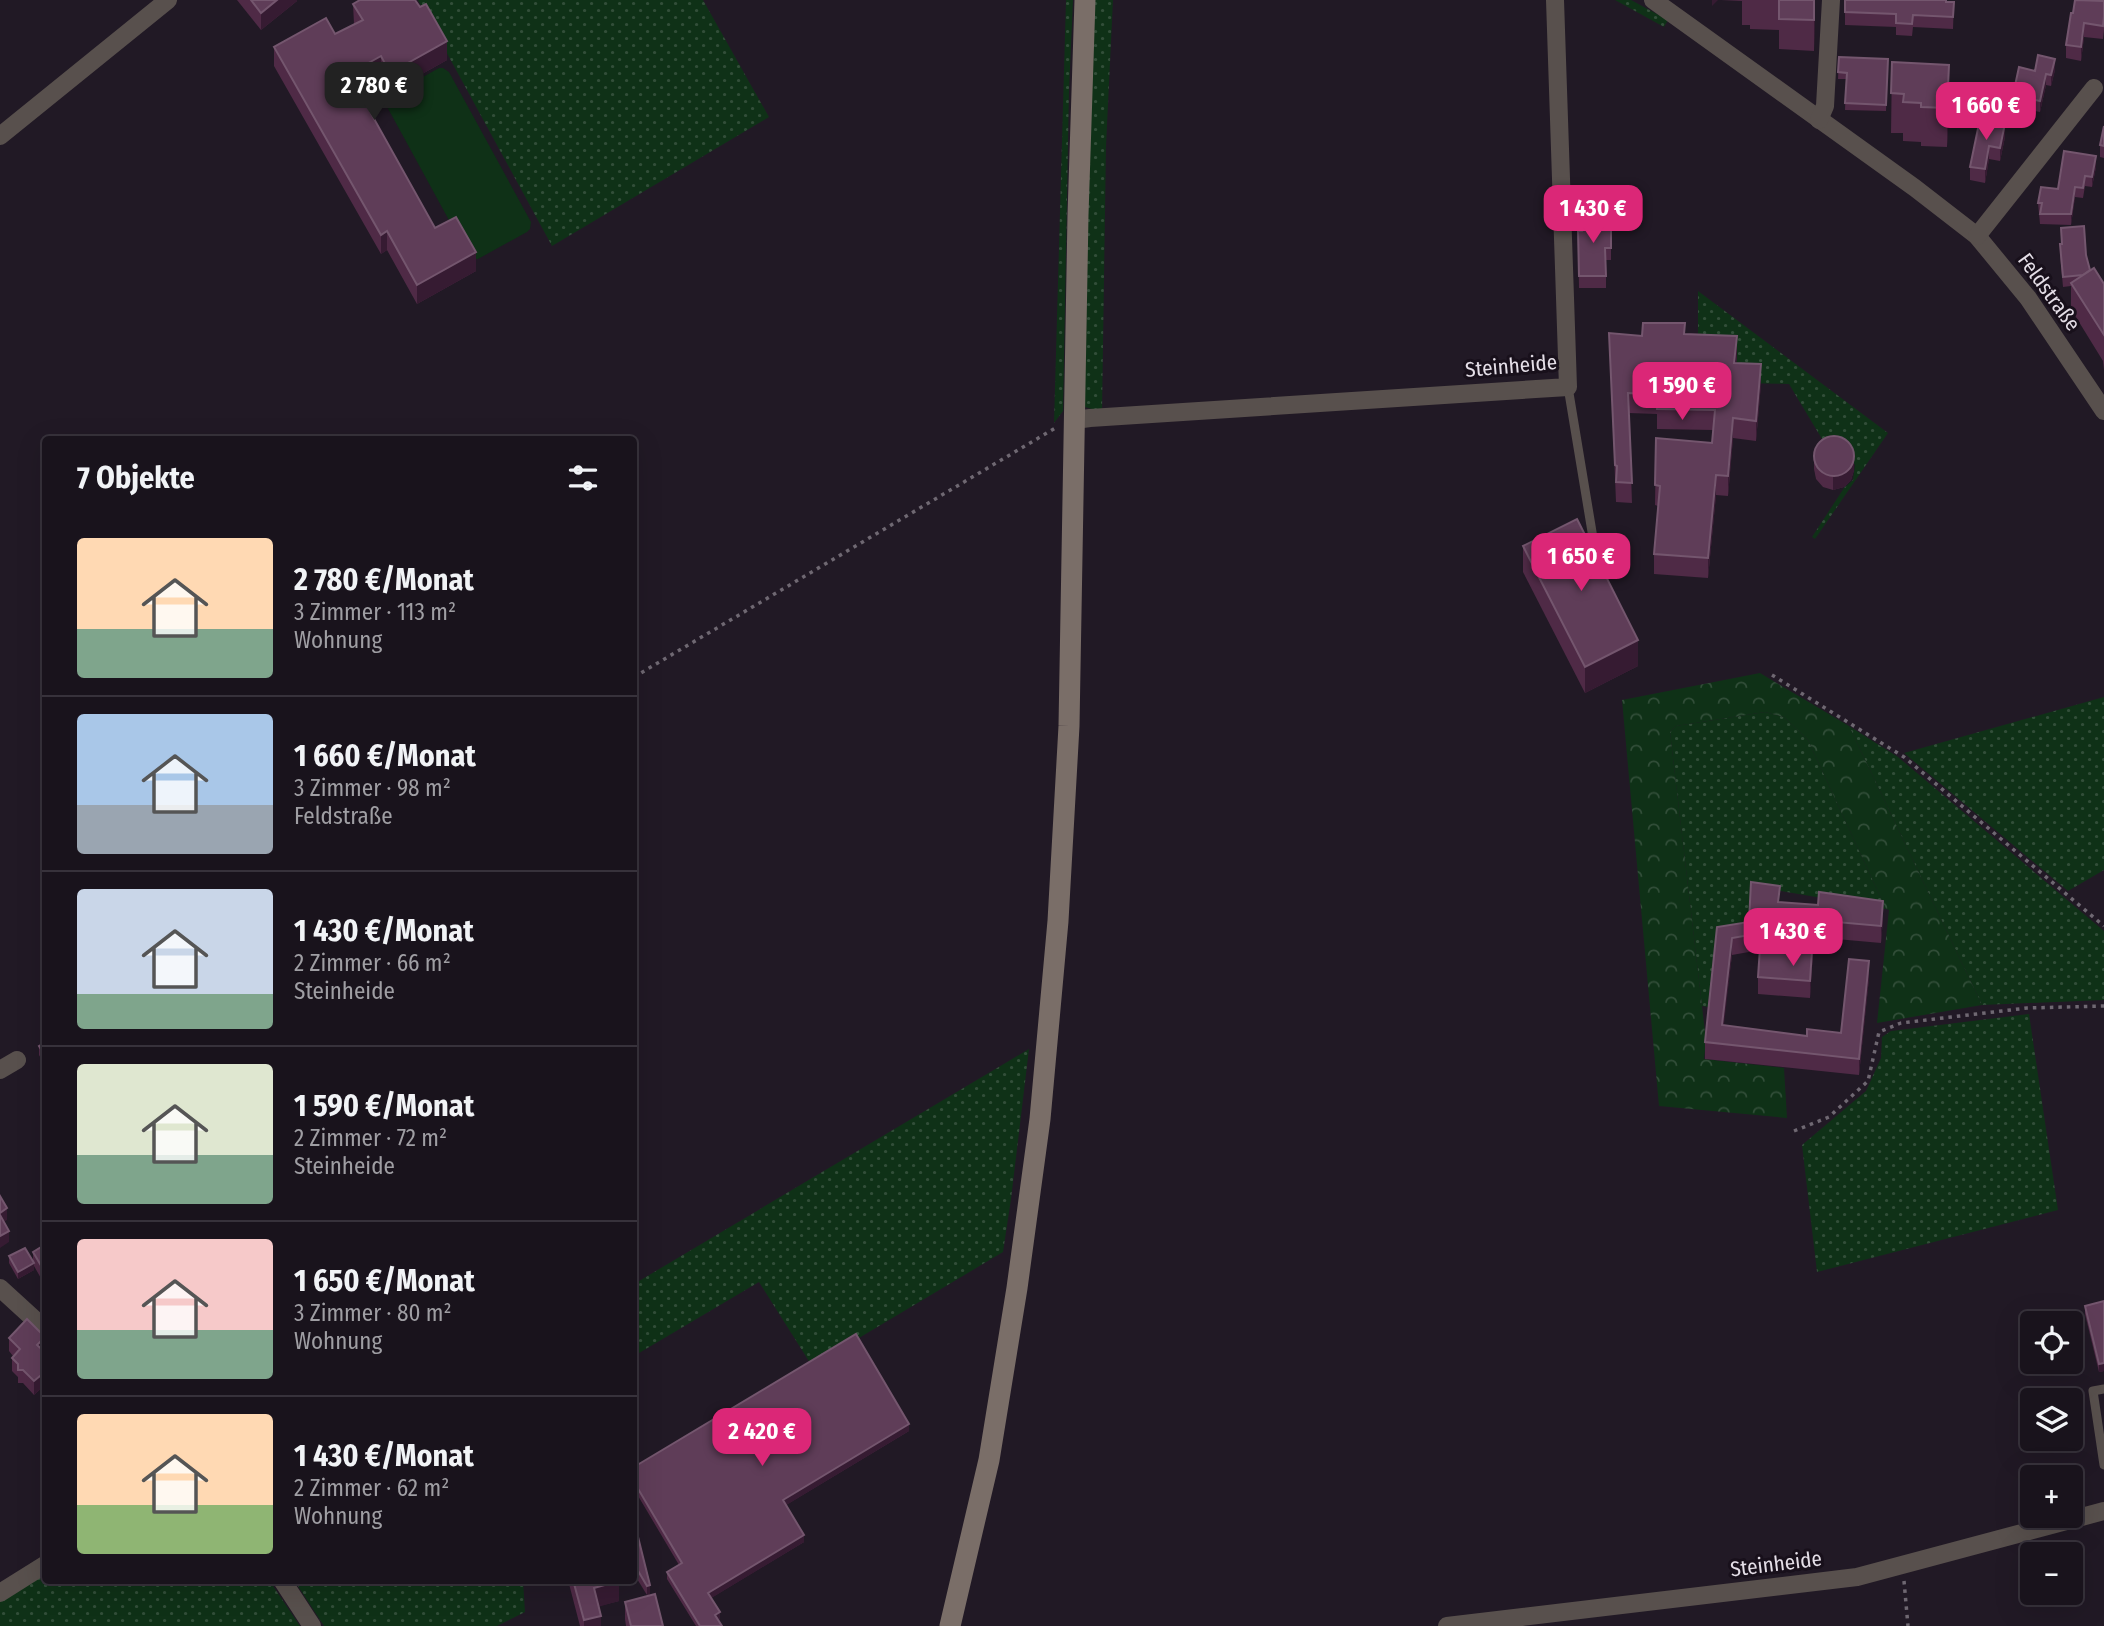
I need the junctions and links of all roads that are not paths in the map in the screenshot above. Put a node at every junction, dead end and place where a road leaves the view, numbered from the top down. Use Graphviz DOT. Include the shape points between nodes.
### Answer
graph roads {
  1 [pos="168,0"];
  2 [pos="1085,0"];
  3 [pos="1555,0"];
  4 [pos="1831,0"];
  5 [pos="1653,1"];
  6 [pos="2094,88"];
  7 [pos="1819,120"];
  8 [pos="0,136"];
  9 [pos="1978,236"];
  10 [pos="1568,387"];
  11 [pos="2104,411"];
  12 [pos="1075,421"];
  13 [pos="1599,574"];
  14 [pos="17,1060"];
  15 [pos="0,1070"];
  16 [pos="0,1288"];
  17 [pos="42,1326"];
  18 [pos="2104,1389"];
  19 [pos="2104,1465"];
  20 [pos="2104,1510"];
  21 [pos="42,1567"];
  22 [pos="285,1584"];
  23 [pos="0,1593"];
  24 [pos="312,1626"];
  25 [pos="950,1626"];
  26 [pos="1447,1626"];
  1 -- 8 [label="street"];
  2 -- 12 [label="street"];
  3 -- 10 [label="street, Steinheide"];
  4 -- 7 [label="street" via="1825,106"];
  5 -- 7 [label="street, Feldstraße"];
  6 -- 9 [label="street"];
  7 -- 9 [label="street, Feldstraße"];
  9 -- 11 [label="street, Feldstraße" via="2028,298"];
  10 -- 12 [label="street, Steinheide"];
  10 -- 13 [label="lane"];
  12 -- 25 [label="street" via="1068,740 1040,1119 989,1460"];
  14 -- 15 [label="street"];
  16 -- 17 [label="street"];
  18 -- 19 [label="lane" via="2093,1391"];
  20 -- 26 [label="street, Steinheide" via="1857,1577"];
  21 -- 23 [label="street"];
  22 -- 24 [label="street"];
}
